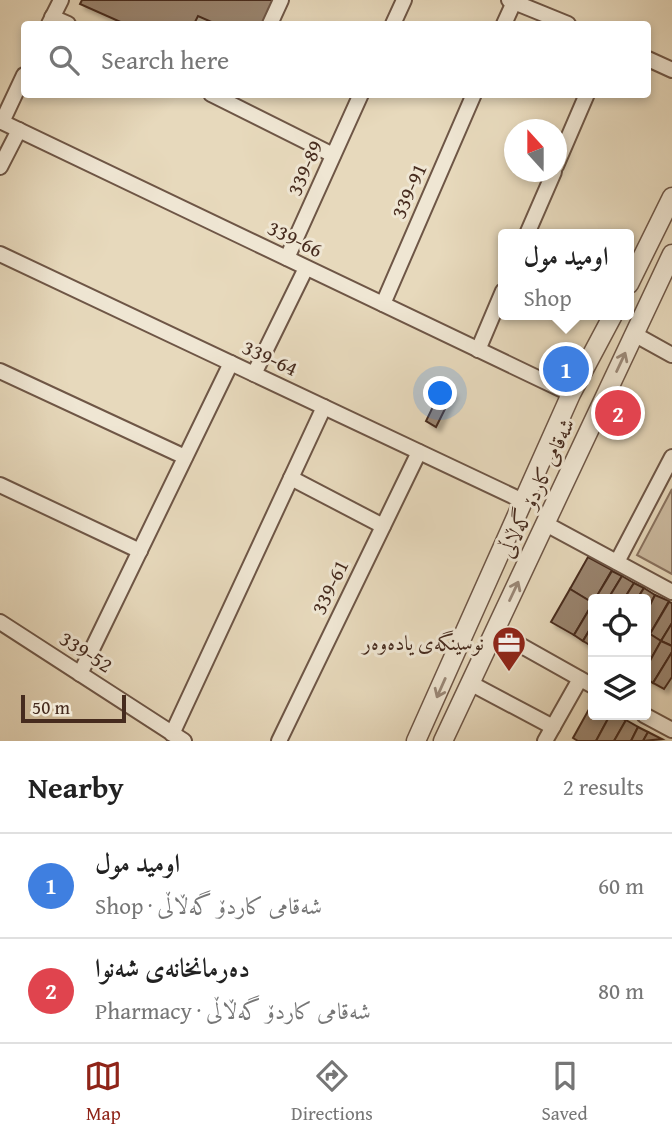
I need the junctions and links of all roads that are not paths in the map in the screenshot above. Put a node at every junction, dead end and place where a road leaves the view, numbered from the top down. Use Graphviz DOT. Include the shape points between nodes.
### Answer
graph roads {
  1 [pos="61,0"];
  2 [pos="281,0"];
  3 [pos="404,0"];
  4 [pos="511,1"];
  5 [pos="51,21"];
  6 [pos="271,21"];
  7 [pos="394,21"];
  8 [pos="505,21"];
  9 [pos="561,21"];
  10 [pos="651,60"];
  11 [pos="672,70"];
  12 [pos="21,81"];
  13 [pos="359,98"];
  14 [pos="472,98"];
  15 [pos="585,98"];
  16 [pos="235,100"];
  17 [pos="1,122"];
  18 [pos="19,130"];
  19 [pos="567,140"];
  20 [pos="333,155"];
  21 [pos="0,167"];
  22 [pos="550,182"];
  23 [pos="672,197"];
  24 [pos="529,229"];
  25 [pos="0,254"];
  26 [pos="644,255"];
  27 [pos="287,258"];
  28 [pos="669,260"];
  29 [pos="306,268"];
  30 [pos="634,274"];
  31 [pos="498,303"];
  32 [pos="383,304"];
  33 [pos="610,320"];
  34 [pos="634,334"];
  35 [pos="478,350"];
  36 [pos="672,355"];
  37 [pos="231,363"];
  38 [pos="0,371"];
  39 [pos="254,374"];
  40 [pos="571,394"];
  41 [pos="324,407"];
  42 [pos="419,452"];
  43 [pos="185,457"];
  44 [pos="672,457"];
  45 [pos="291,478"];
  46 [pos="0,485"];
  47 [pos="523,501"];
  48 [pos="546,524"];
  49 [pos="383,526"];
  50 [pos="140,551"];
  51 [pos="617,562"];
  52 [pos="672,592"];
  53 [pos="0,622"];
  54 [pos="495,632"];
  55 [pos="80,674"];
  56 [pos="587,683"];
  57 [pos="470,684"];
  58 [pos="651,718"];
  59 [pos="553,727"];
  60 [pos="672,730"];
  61 [pos="178,737"];
  62 [pos="279,741"];
  63 [pos="416,741"];
  64 [pos="443,741"];
  65 [pos="545,741"];
  1 -- 5 [label="street"];
  2 -- 6 [label="street"];
  3 -- 7 [label="street"];
  4 -- 8 [label="street"];
  4 -- 9 [label="street"];
  10 -- 11 [label="street"];
  12 -- 17 [label="street"];
  13 -- 20 [label="street, 339-89"];
  14 -- 32 [label="street, 339-91"];
  15 -- 19 [label="street"];
  16 -- 20 [label="street"];
  17 -- 18 [label="street, 339-66"];
  18 -- 21 [label="street"];
  18 -- 27 [label="street, 339-66"];
  20 -- 27 [label="street, 339-89"];
  22 -- 24 [label="street"];
  23 -- 26 [label="street"];
  25 -- 37 [label="street, 339-64"];
  26 -- 28 [label="street"];
  26 -- 30 [label="street"];
  27 -- 29 [label="street, 339-66"];
  28 -- 34 [label="street, شەقامی کاردۆ گەڵاڵی"];
  29 -- 32 [label="street, 339-66"];
  29 -- 39 [label="street"];
  31 -- 35 [label="street"];
  32 -- 35 [label="street, 339-66"];
  33 -- 40 [label="street, شەقامی کاردۆ گەڵاڵی"];
  34 -- 36 [label="street"];
  48 -- 34 [label="street, شەقامی کاردۆ گەڵاڵی, one-way"];
  35 -- 40 [label="street, 339-66"];
  37 -- 39 [label="street, 339-64"];
  37 -- 43 [label="street"];
  38 -- 43 [label="street"];
  39 -- 41 [label="street, 339-64"];
  40 -- 47 [label="street, شەقامی کاردۆ گەڵاڵی"];
  41 -- 42 [label="street, 339-64"];
  41 -- 45 [label="street"];
  42 -- 47 [label="street, 339-64"];
  42 -- 49 [label="street, 339-61"];
  43 -- 50 [label="street"];
  44 -- 51 [label="street"];
  45 -- 49 [label="street"];
  45 -- 61 [label="street"];
  46 -- 50 [label="street"];
  47 -- 63 [label="street, شەقامی کاردۆ گەڵاڵی, one-way"];
  48 -- 51 [label="street"];
  54 -- 48 [label="street, شەقامی کاردۆ گەڵاڵی, one-way"];
  49 -- 62 [label="street, 339-61"];
  50 -- 55 [label="street"];
  51 -- 52 [label="street"];
  53 -- 55 [label="street, 339-52"];
  54 -- 56 [label="street"];
  54 -- 57 [label="street, شەقامی کاردۆ گەڵاڵی"];
  55 -- 61 [label="street, 339-52"];
  56 -- 59 [label="street"];
  57 -- 59 [label="street"];
  57 -- 64 [label="street, شەقامی کاردۆ گەڵاڵی"];
  58 -- 60 [label="street"];
  59 -- 65 [label="street"];
}
